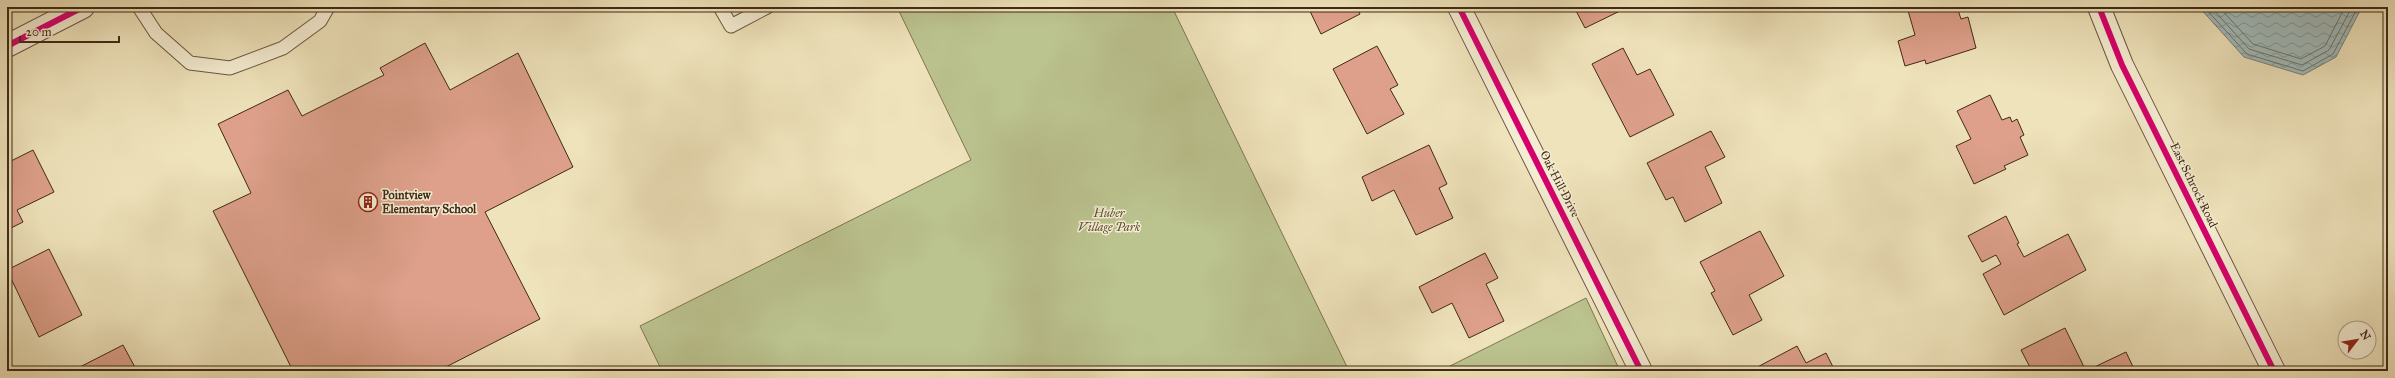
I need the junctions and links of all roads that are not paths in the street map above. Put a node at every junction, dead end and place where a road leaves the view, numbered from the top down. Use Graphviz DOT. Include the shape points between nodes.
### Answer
graph roads {
  1 [pos="83,7"];
  2 [pos="139,7"];
  3 [pos="328,7"];
  4 [pos="720,7"];
  5 [pos="767,7"];
  6 [pos="1459,7"];
  7 [pos="2099,7"];
  8 [pos="7,46"];
  9 [pos="1641,371"];
  10 [pos="2274,371"];
  1 -- 8 [label="street"];
  2 -- 3 [label="lane" via="156,33 190,63 230,68 282,48 320,21"];
  4 -- 5 [label="lane" via="731,26"];
  6 -- 9 [label="street, Oak Hill Drive"];
  7 -- 10 [label="street, East Schrock Road" via="2122,65"];
}
